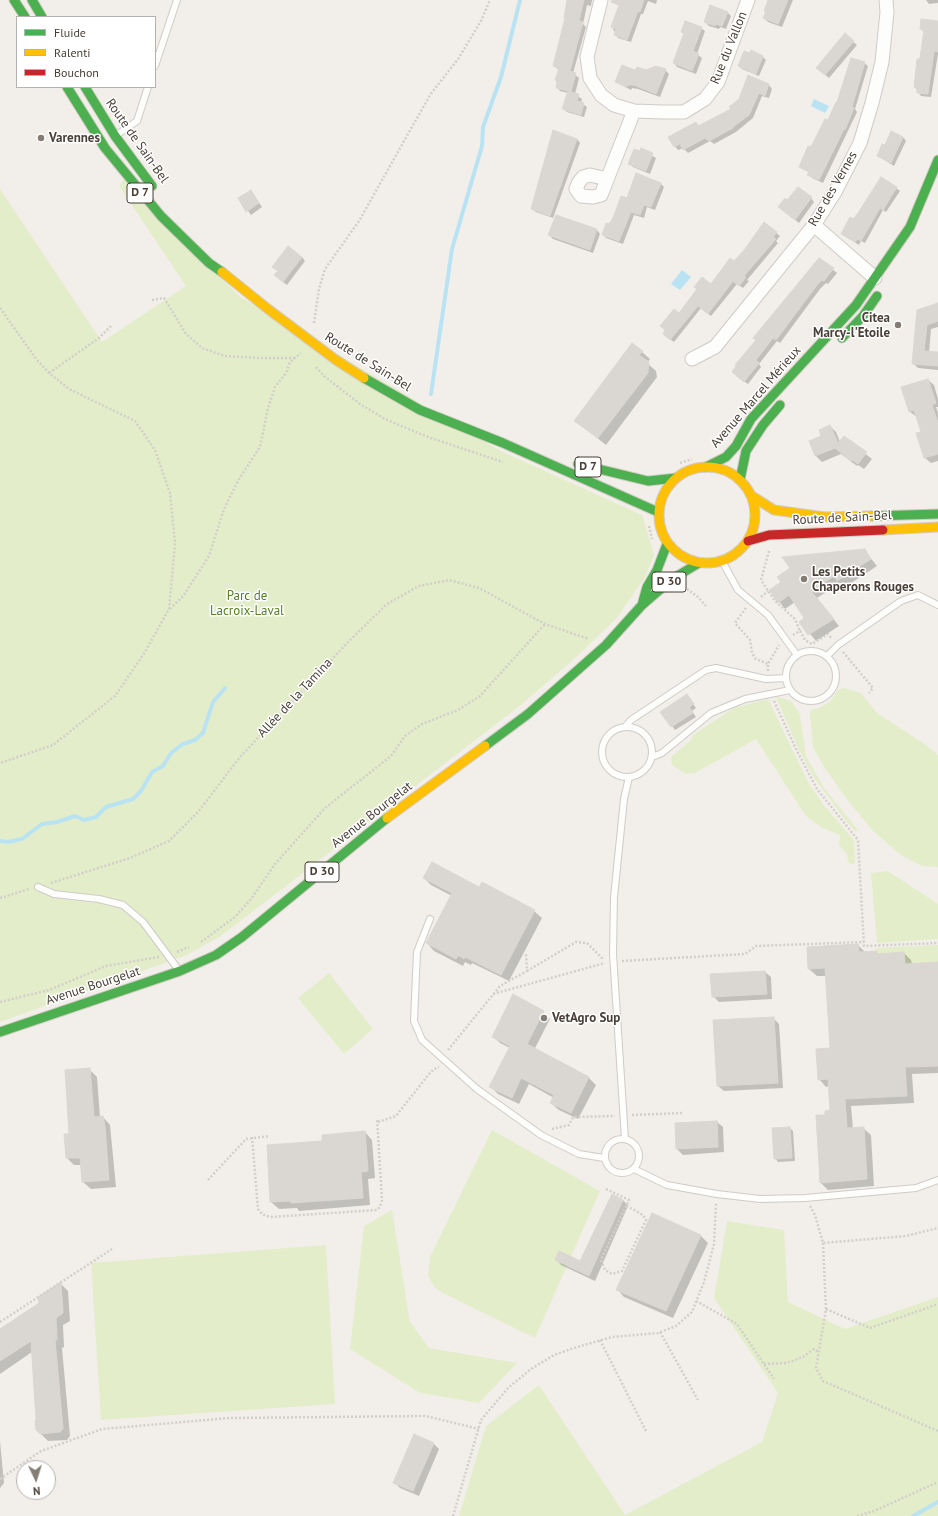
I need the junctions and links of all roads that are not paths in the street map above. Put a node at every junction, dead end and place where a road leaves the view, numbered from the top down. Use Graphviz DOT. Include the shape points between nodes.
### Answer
graph roads {
  1 [pos="14,0"];
  2 [pos="32,0"];
  3 [pos="177,0"];
  4 [pos="601,0"];
  5 [pos="748,0"];
  6 [pos="886,0"];
  7 [pos="24,16"];
  8 [pos="41,16"];
  9 [pos="156,63"];
  10 [pos="69,88"];
  11 [pos="86,88"];
  12 [pos="148,88"];
  13 [pos="634,111"];
  14 [pos="115,136"];
  15 [pos="938,160"];
  16 [pos="607,179"];
  17 [pos="156,192"];
  18 [pos="184,225"];
  19 [pos="814,225"];
  20 [pos="875,278"];
  21 [pos="234,280"];
  22 [pos="880,290"];
  23 [pos="836,344"];
  24 [pos="692,359"];
  25 [pos="784,399"];
  26 [pos="502,443"];
  27 [pos="557,457"];
  28 [pos="571,461"];
  29 [pos="706,466"];
  30 [pos="676,478"];
  31 [pos="740,480"];
  32 [pos="752,496"];
  33 [pos="658,512"];
  34 [pos="938,514"];
  35 [pos="938,527"];
  36 [pos="748,541"];
  37 [pos="667,544"];
  38 [pos="722,561"];
  39 [pos="699,563"];
  40 [pos="642,605"];
  41 [pos="938,605"];
  42 [pos="797,655"];
  43 [pos="827,656"];
  44 [pos="786,678"];
  45 [pos="790,690"];
  46 [pos="626,727"];
  47 [pos="652,757"];
  48 [pos="629,777"];
  49 [pos="38,887"];
  50 [pos="430,919"];
  51 [pos="180,971"];
  52 [pos="0,1032"];
  53 [pos="625,1139"];
  54 [pos="604,1158"];
  55 [pos="634,1169"];
  56 [pos="938,1180"];
  1 -- 7 [label="main road"];
  2 -- 8 [label="main road"];
  3 -- 9 [label="lane"];
  4 -- 13 [label="street, Rue du Vallon" via="587,57 590,78 601,95 614,105"];
  5 -- 13 [label="street, Rue du Vallon" via="718,82 705,99 684,112"];
  6 -- 19 [label="street, Rue des Vernes" via="882,62 860,143 835,192"];
  10 -- 21 [label="main road, Route de Sain-Bel / D 7" via="105,148 136,188 209,263"];
  11 -- 14 [label="main road, Route de Sain-Bel / D 7"];
  12 -- 14 [label="lane" via="137,121"];
  13 -- 16 [label="street"];
  14 -- 17 [label="main road, Route de Sain-Bel / D 7"];
  15 -- 20 [label="main road, Avenue Marcel Mérieux" via="910,227"];
  18 -- 21 [label="main road, Route de Sain-Bel / D 7" via="214,255"];
  19 -- 20 [label="street"];
  19 -- 24 [label="street, Rue des Vernes" via="715,347"];
  20 -- 29 [label="main road, Avenue Marcel Mérieux" via="856,305 751,419 736,446 726,457"];
  21 -- 26 [label="main road, Route de Sain-Bel / D 7" via="305,337 368,381 420,410"];
  22 -- 23 [label="main road" via="863,316"];
  25 -- 31 [label="main road, Avenue Marcel Mérieux" via="746,451"];
  26 -- 27 [label="main road, Route de Sain-Bel / D 7"];
  26 -- 33 [label="main road, Route de Sain-Bel / D 7"];
  28 -- 30 [label="main road, D 7" via="648,481"];
  29 -- 30 [label="main road" via="690,470"];
  29 -- 31 [label="main road" via="730,472"];
  30 -- 33 [label="main road" via="667,487"];
  31 -- 32 [label="main road"];
  32 -- 34 [label="main road, Route de Sain-Bel" via="774,510 825,517"];
  32 -- 36 [label="main road" via="755,511 754,527"];
  33 -- 37 [label="main road" via="661,532"];
  35 -- 36 [label="main road, Route de Sain-Bel" via="769,535"];
  36 -- 38 [label="main road" via="737,553"];
  37 -- 39 [label="main road" via="687,560"];
  37 -- 40 [label="main road, Avenue Bourgelat / D 30" via="647,587"];
  38 -- 39 [label="main road"];
  38 -- 42 [label="lane" via="738,590 768,615"];
  39 -- 40 [label="main road, Avenue Bourgelat / D 30" via="672,579"];
  40 -- 51 [label="main road, Avenue Bourgelat / D 30" via="606,645 528,714 382,822 242,937 216,955"];
  41 -- 43 [label="lane" via="918,596 901,601 838,645"];
  42 -- 43 [label="lane" via="812,651"];
  42 -- 44 [label="lane" via="788,665"];
  43 -- 45 [label="lane" via="832,661 837,675 828,695 814,701 806,701"];
  44 -- 45 [label="lane"];
  44 -- 46 [label="lane" via="769,679 716,668 706,670 631,720"];
  45 -- 47 [label="lane" via="745,700 711,713 662,753"];
  46 -- 47 [label="lane" via="646,735 650,742"];
  46 -- 48 [label="lane" via="610,734 602,749 606,766 620,776"];
  47 -- 48 [label="lane" via="644,771"];
  48 -- 53 [label="lane" via="624,799 614,897 613,961"];
  49 -- 51 [label="lane" via="54,894 99,899 122,905 143,922"];
  50 -- 54 [label="lane" via="417,952 414,1021 422,1040 477,1089 541,1135 579,1154"];
  51 -- 52 [label="main road, Avenue Bourgelat / D 30"];
  53 -- 54 [label="lane" via="610,1143 606,1147"];
  53 -- 55 [label="lane" via="637,1149 639,1159"];
  54 -- 55 [label="lane" via="613,1172 624,1174"];
  55 -- 56 [label="lane" via="667,1185 760,1199 805,1198 916,1188"];
}
